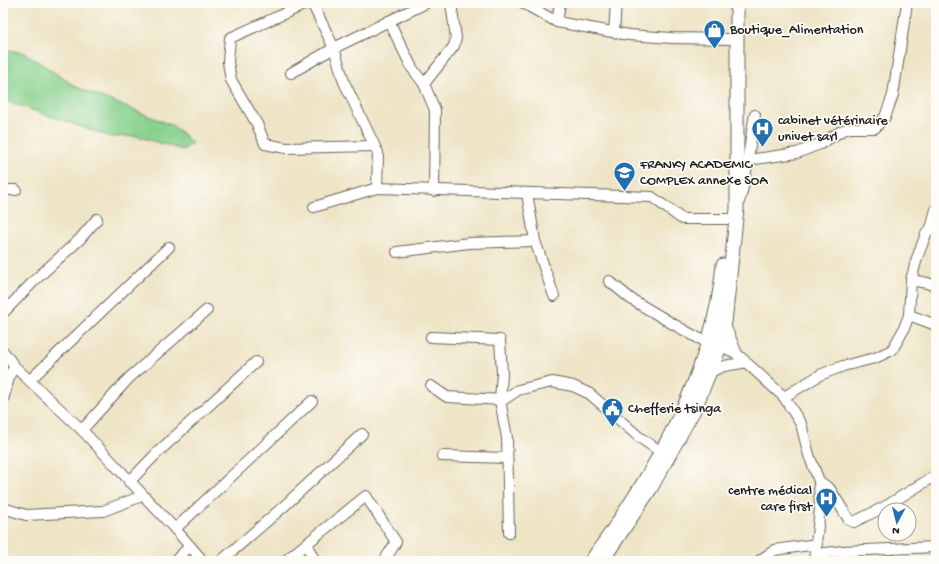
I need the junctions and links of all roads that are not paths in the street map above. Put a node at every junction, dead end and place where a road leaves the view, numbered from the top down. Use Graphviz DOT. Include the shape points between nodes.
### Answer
graph roads {
  1 [pos="308,3"];
  2 [pos="312,3"];
  3 [pos="426,3"];
  4 [pos="451,3"];
  5 [pos="523,3"];
  6 [pos="560,3"];
  7 [pos="616,3"];
  8 [pos="729,3"];
  9 [pos="737,3"];
  10 [pos="907,3"];
  11 [pos="389,21"];
  12 [pos="557,22"];
  13 [pos="614,32"];
  14 [pos="729,39"];
  15 [pos="334,48"];
  16 [pos="291,73"];
  17 [pos="424,84"];
  18 [pos="755,115"];
  19 [pos="374,146"];
  20 [pos="748,160"];
  21 [pos="377,188"];
  22 [pos="3,190"];
  23 [pos="16,190"];
  24 [pos="434,191"];
  25 [pos="527,193"];
  26 [pos="314,207"];
  27 [pos="737,209"];
  28 [pos="936,209"];
  29 [pos="97,219"];
  30 [pos="728,219"];
  31 [pos="535,241"];
  32 [pos="169,247"];
  33 [pos="397,252"];
  34 [pos="911,280"];
  35 [pos="609,281"];
  36 [pos="936,286"];
  37 [pos="554,296"];
  38 [pos="207,310"];
  39 [pos="3,313"];
  40 [pos="909,315"];
  41 [pos="725,325"];
  42 [pos="936,325"];
  43 [pos="432,337"];
  44 [pos="710,345"];
  45 [pos="3,351"];
  46 [pos="742,361"];
  47 [pos="256,362"];
  48 [pos="15,367"];
  49 [pos="710,372"];
  50 [pos="30,380"];
  51 [pos="431,386"];
  52 [pos="784,397"];
  53 [pos="3,400"];
  54 [pos="500,400"];
  55 [pos="312,401"];
  56 [pos="82,430"];
  57 [pos="362,434"];
  58 [pos="661,452"];
  59 [pos="442,456"];
  60 [pos="507,458"];
  61 [pos="936,474"];
  62 [pos="819,481"];
  63 [pos="129,482"];
  64 [pos="142,496"];
  65 [pos="3,508"];
  66 [pos="175,530"];
  67 [pos="509,533"];
  68 [pos="306,544"];
  69 [pos="190,546"];
  70 [pos="936,547"];
  71 [pos="816,553"];
  72 [pos="175,561"];
  73 [pos="203,561"];
  74 [pos="221,561"];
  75 [pos="285,561"];
  76 [pos="315,561"];
  77 [pos="384,561"];
  78 [pos="592,561"];
  79 [pos="602,561"];
  80 [pos="759,561"];
  1 -- 19 [label="street" via="230,38 228,62 231,80 257,124 265,144 286,148"];
  2 -- 15 [label="street"];
  3 -- 11 [label="street"];
  4 -- 17 [label="street" via="456,38 454,46"];
  5 -- 12 [label="street"];
  6 -- 12 [label="street"];
  7 -- 13 [label="street"];
  8 -- 14 [label="main road"];
  9 -- 27 [label="main road"];
  10 -- 20 [label="street" via="893,95 885,117 875,128 850,128 797,153"];
  11 -- 15 [label="street"];
  11 -- 17 [label="street" via="412,68"];
  12 -- 13 [label="street"];
  13 -- 14 [label="street" via="672,38"];
  14 -- 30 [label="main road"];
  15 -- 16 [label="street"];
  15 -- 19 [label="street" via="344,82"];
  17 -- 24 [label="street" via="435,110"];
  18 -- 20 [label="street"];
  19 -- 21 [label="street" via="378,153"];
  20 -- 27 [label="street"];
  21 -- 24 [label="street"];
  21 -- 26 [label="street"];
  22 -- 23 [label="street"];
  24 -- 25 [label="street"];
  25 -- 30 [label="street" via="652,197 682,219"];
  25 -- 31 [label="street"];
  27 -- 41 [label="main road"];
  28 -- 34 [label="street"];
  29 -- 39 [label="street" via="80,239"];
  30 -- 44 [label="main road" via="723,272"];
  31 -- 33 [label="street" via="469,243"];
  31 -- 37 [label="street"];
  32 -- 50 [label="street"];
  34 -- 36 [label="street"];
  34 -- 40 [label="street"];
  35 -- 44 [label="street" via="631,299"];
  38 -- 56 [label="street" via="129,378"];
  40 -- 42 [label="street"];
  40 -- 52 [label="street" via="903,332 892,350 820,375"];
  41 -- 44 [label="main road"];
  41 -- 46 [label="street"];
  43 -- 54 [label="street" via="500,340"];
  44 -- 46 [label="street"];
  44 -- 49 [label="main road"];
  44 -- 58 [label="main road" via="686,405"];
  45 -- 48 [label="street"];
  46 -- 49 [label="street"];
  46 -- 52 [label="street"];
  47 -- 63 [label="street"];
  48 -- 50 [label="street"];
  48 -- 53 [label="street" via="10,374"];
  49 -- 79 [label="main road" via="670,457"];
  50 -- 56 [label="street"];
  51 -- 54 [label="street" via="447,397"];
  52 -- 62 [label="street" via="801,424"];
  54 -- 58 [label="street" via="518,390 552,382 573,386 590,394 639,437"];
  54 -- 60 [label="street" via="507,438"];
  55 -- 66 [label="street"];
  56 -- 63 [label="street"];
  57 -- 74 [label="street"];
  58 -- 78 [label="main road"];
  59 -- 60 [label="street"];
  60 -- 67 [label="street"];
  61 -- 62 [label="street" via="886,506 854,522 849,520 830,489"];
  62 -- 71 [label="street" via="820,509"];
  63 -- 64 [label="street"];
  64 -- 65 [label="street" via="103,511 26,515"];
  64 -- 66 [label="street"];
  66 -- 69 [label="street"];
  68 -- 75 [label="street"];
  68 -- 76 [label="street"];
  68 -- 77 [label="street" via="366,496 396,542"];
  69 -- 72 [label="street"];
  69 -- 73 [label="street"];
  70 -- 71 [label="street"];
  71 -- 80 [label="street" via="776,550"];
}
